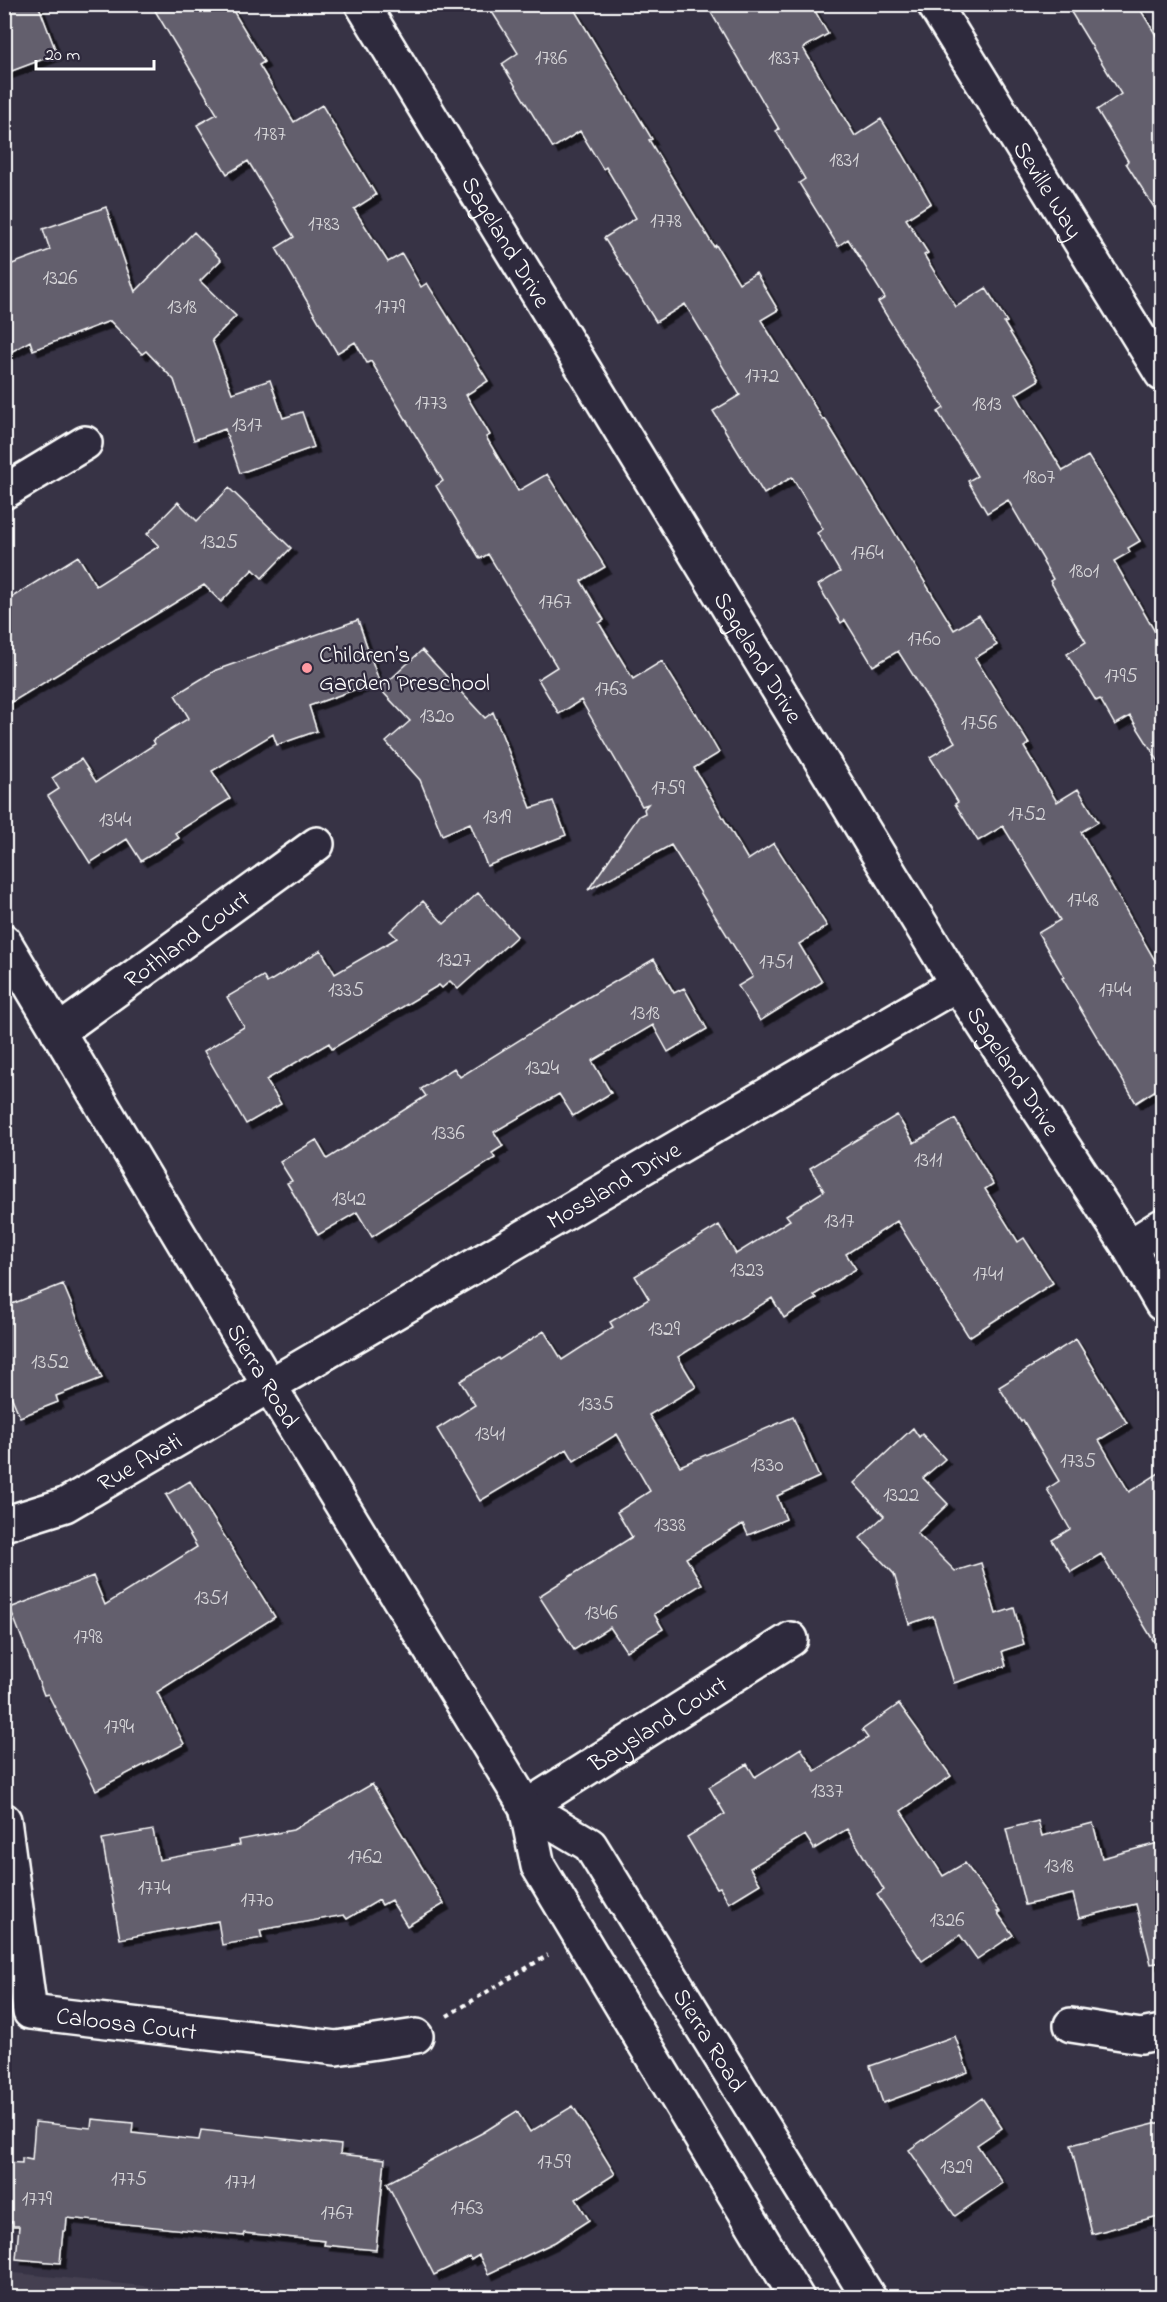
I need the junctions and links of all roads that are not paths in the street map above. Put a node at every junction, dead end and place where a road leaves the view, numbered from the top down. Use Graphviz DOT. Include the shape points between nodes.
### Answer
graph roads {
  1 [pos="362,4"];
  2 [pos="934,4"];
  3 [pos="1162,374"];
  4 [pos="85,443"];
  5 [pos="4,492"];
  6 [pos="317,844"];
  7 [pos="4,941"];
  8 [pos="957,984"];
  9 [pos="58,1032"];
  10 [pos="1162,1226"];
  11 [pos="1129,1247"];
  12 [pos="1162,1304"];
  13 [pos="269,1384"];
  14 [pos="4,1524"];
  15 [pos="791,1639"];
  16 [pos="526,1807"];
  17 [pos="4,1820"];
  18 [pos="1071,2025"];
  19 [pos="1162,2031"];
  20 [pos="416,2036"];
  21 [pos="797,2298"];
  22 [pos="869,2298"];
  1 -- 8 [label="street, Sageland Drive"];
  2 -- 3 [label="street, Seville Way"];
  4 -- 5 [label="street"];
  6 -- 9 [label="street, Rothland Court"];
  7 -- 9 [label="street, Sierra Road"];
  8 -- 11 [label="street, Sageland Drive"];
  8 -- 13 [label="street, Mossland Drive"];
  9 -- 13 [label="street, Sierra Road"];
  10 -- 11 [label="street"];
  11 -- 12 [label="street, Sageland Drive"];
  13 -- 14 [label="street, Rue Avati" via="65,1505"];
  13 -- 16 [label="street, Sierra Road"];
  15 -- 16 [label="street, Baysland Court"];
  16 -- 21 [label="street, Sierra Road" via="538,1866"];
  16 -- 22 [label="street, Sierra Road" via="590,1845"];
  17 -- 20 [label="street, Caloosa Court" via="30,2012 336,2048"];
  18 -- 19 [label="street" via="1142,2036"];
}
